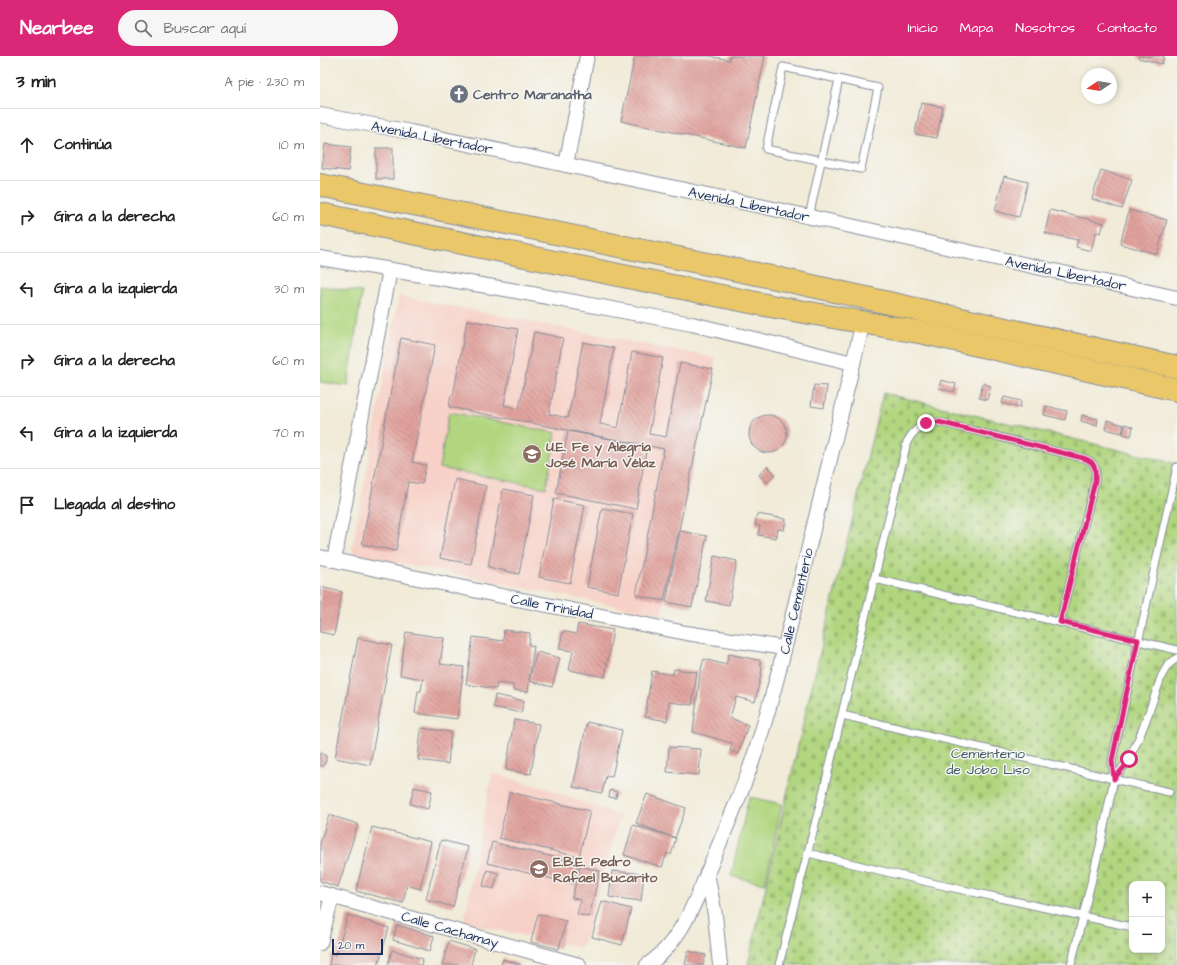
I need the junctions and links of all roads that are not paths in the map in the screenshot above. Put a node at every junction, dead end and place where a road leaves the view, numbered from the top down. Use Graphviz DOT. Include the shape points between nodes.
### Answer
graph roads {
  1 [pos="587,56"];
  2 [pos="839,79"];
  3 [pos="320,115"];
  4 [pos="821,160"];
  5 [pos="566,165"];
  6 [pos="320,185"];
  7 [pos="320,214"];
  8 [pos="809,217"];
  9 [pos="320,258"];
  10 [pos="390,270"];
  11 [pos="1177,298"];
  12 [pos="863,322"];
  13 [pos="853,363"];
  14 [pos="1177,366"];
  15 [pos="1177,390"];
  16 [pos="1177,467"];
  17 [pos="327,558"];
  18 [pos="875,579"];
  19 [pos="1060,622"];
  20 [pos="1138,640"];
  21 [pos="784,648"];
  22 [pos="1177,650"];
  23 [pos="1177,658"];
  24 [pos="842,715"];
  25 [pos="1114,779"];
  26 [pos="1169,792"];
  27 [pos="808,853"];
  28 [pos="707,874"];
  29 [pos="326,894"];
  30 [pos="1083,916"];
  31 [pos="1129,926"];
  32 [pos="320,943"];
  33 [pos="579,965"];
  34 [pos="647,965"];
  35 [pos="720,965"];
  36 [pos="779,965"];
  37 [pos="1071,965"];
  1 -- 5 [label="street"];
  2 -- 4 [label="lane"];
  2 -- 4 [label="lane" via="878,88 861,169"];
  2 -- 4 [label="lane" via="784,67 766,148"];
  3 -- 5 [label="street, Avenida Libertador"];
  4 -- 8 [label="lane"];
  5 -- 8 [label="street, Avenida Libertador"];
  6 -- 14 [label="main road" via="776,278"];
  7 -- 12 [label="main road" via="770,306"];
  8 -- 11 [label="street, Avenida Libertador"];
  9 -- 10 [label="street"];
  10 -- 13 [label="street" via="692,324"];
  10 -- 17 [label="street"];
  12 -- 13 [label="street, Calle Cementerio"];
  12 -- 15 [label="main road"];
  13 -- 21 [label="street, Calle Cementerio"];
  16 -- 20 [label="lane"];
  17 -- 21 [label="street, Calle Trinidad" via="686,633"];
  18 -- 19 [label="lane"];
  18 -- 19 [label="lane" via="907,442 910,435 920,426 939,422 1083,458 1094,466 1095,481"];
  18 -- 24 [label="lane"];
  19 -- 20 [label="lane"];
  20 -- 22 [label="lane"];
  20 -- 25 [label="lane" via="1112,760"];
  21 -- 28 [label="street, Calle Cementerio" via="756,750"];
  23 -- 25 [label="lane" via="1162,675 1136,743 1125,766"];
  24 -- 25 [label="lane"];
  24 -- 27 [label="lane"];
  25 -- 26 [label="lane"];
  25 -- 30 [label="lane"];
  27 -- 30 [label="lane"];
  27 -- 36 [label="lane"];
  28 -- 34 [label="street, Calle Cementerio" via="676,935 660,955"];
  28 -- 35 [label="street" via="715,915"];
  29 -- 32 [label="street"];
  29 -- 33 [label="street, Calle Cachamay"];
  30 -- 31 [label="lane"];
  30 -- 37 [label="lane"];
}
